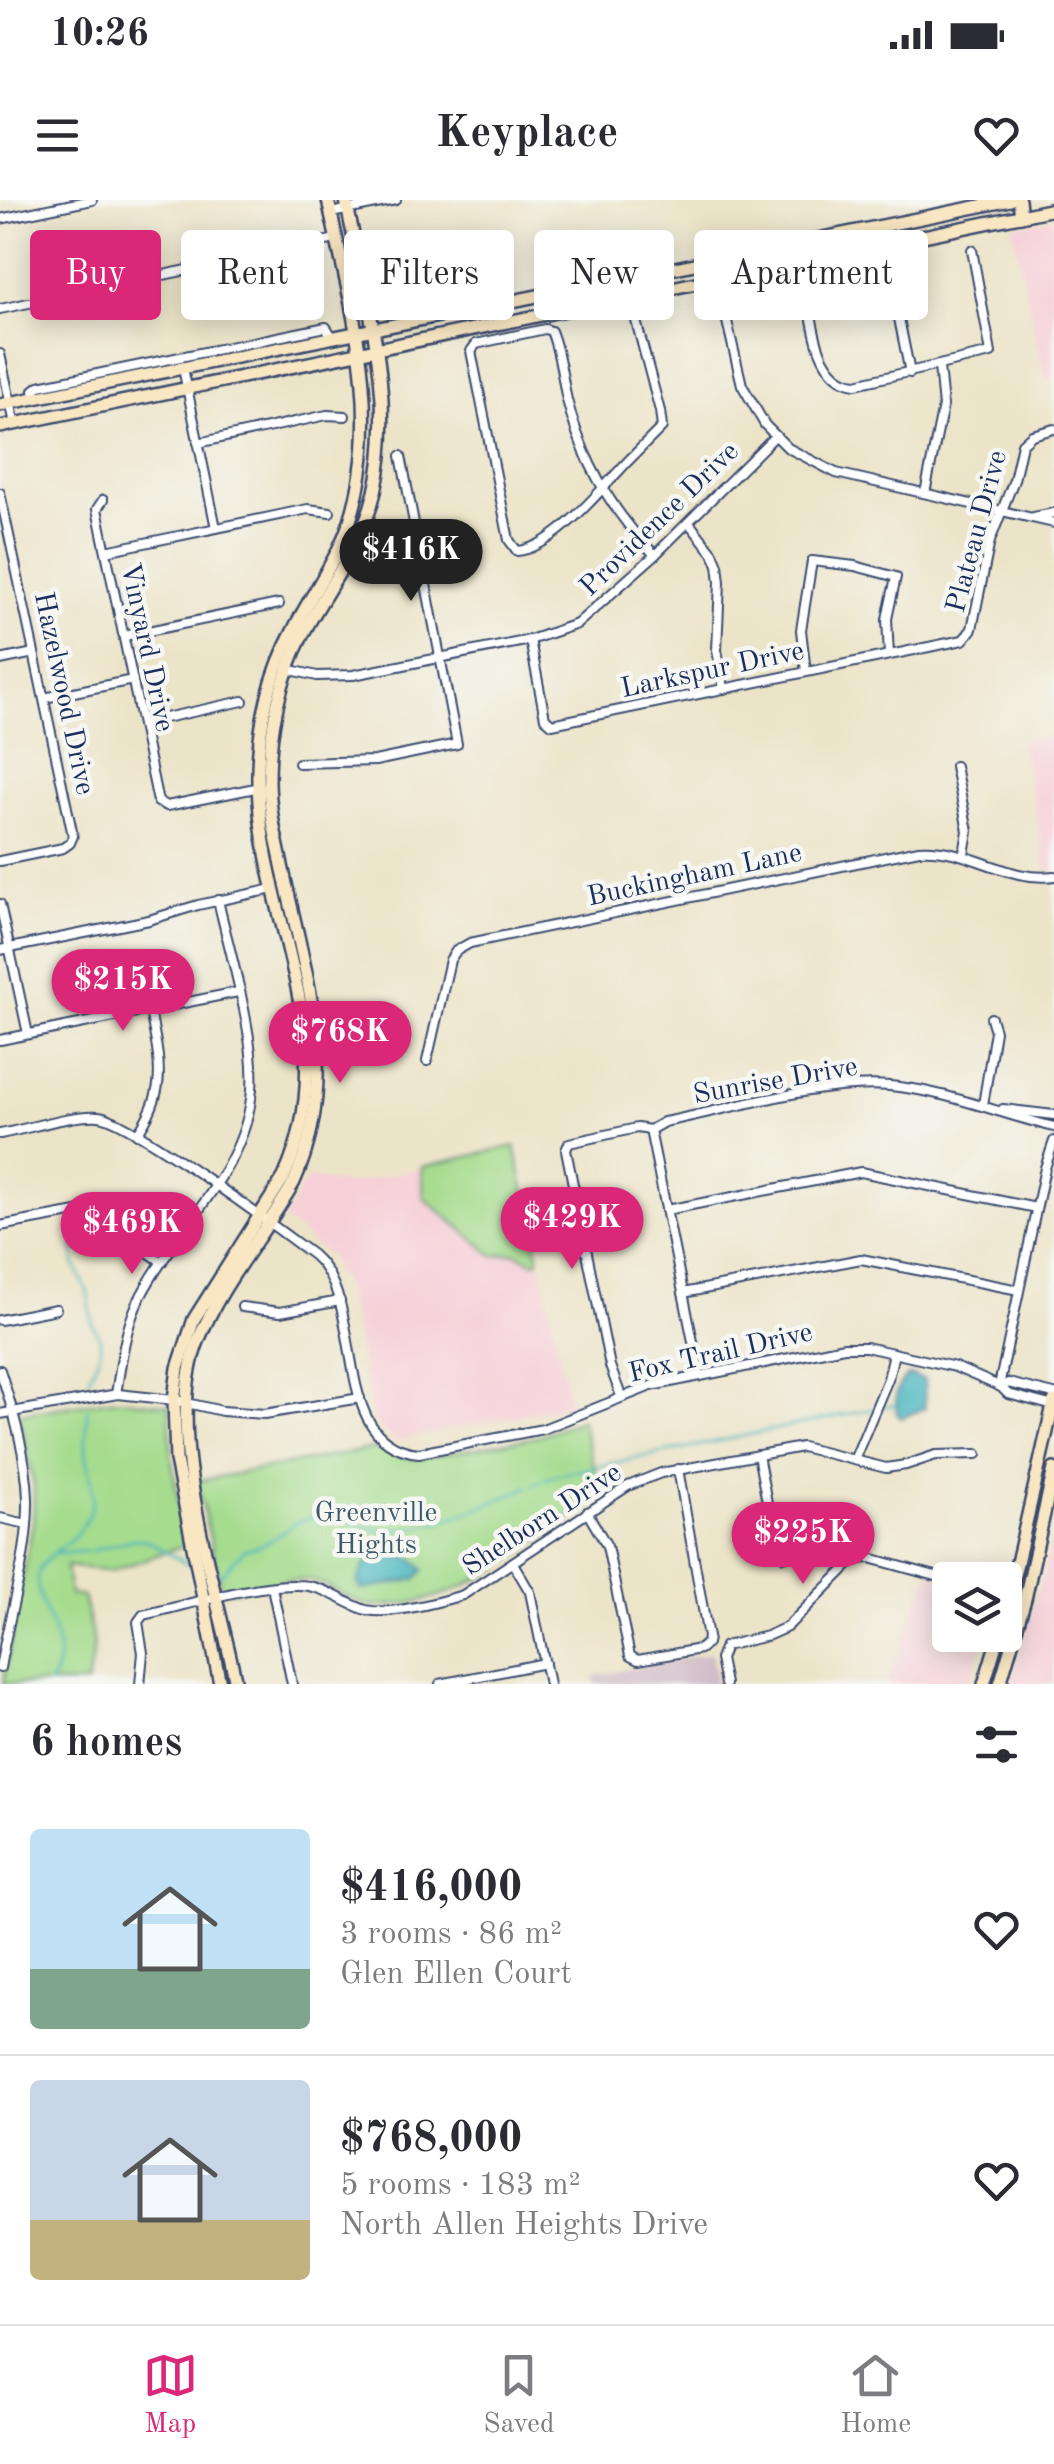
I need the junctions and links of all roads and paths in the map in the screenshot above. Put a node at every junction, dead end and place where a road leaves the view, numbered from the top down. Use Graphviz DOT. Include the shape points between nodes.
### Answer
graph roads {
  1 [pos="92,200"];
  2 [pos="396,200"];
  3 [pos="1010,200"];
  4 [pos="1018,200"];
  5 [pos="347,205"];
  6 [pos="329,207"];
  7 [pos="1054,209"];
  8 [pos="1022,216"];
  9 [pos="0,218"];
  10 [pos="862,230"];
  11 [pos="928,235"];
  12 [pos="336,239"];
  13 [pos="972,250"];
  14 [pos="0,309"];
  15 [pos="534,317"];
  16 [pos="421,320"];
  17 [pos="636,320"];
  18 [pos="726,320"];
  19 [pos="813,320"];
  20 [pos="900,320"];
  21 [pos="512,321"];
  22 [pos="372,330"];
  23 [pos="356,333"];
  24 [pos="332,338"];
  25 [pos="376,349"];
  26 [pos="360,352"];
  27 [pos="0,354"];
  28 [pos="939,367"];
  29 [pos="183,368"];
  30 [pos="910,373"];
  31 [pos="187,388"];
  32 [pos="36,398"];
  33 [pos="5,404"];
  34 [pos="345,416"];
  35 [pos="14,424"];
  36 [pos="0,427"];
  37 [pos="1054,429"];
  38 [pos="775,436"];
  39 [pos="198,442"];
  40 [pos="400,456"];
  41 [pos="602,486"];
  42 [pos="0,492"];
  43 [pos="925,493"];
  44 [pos="104,500"];
  45 [pos="1002,510"];
  46 [pos="330,512"];
  47 [pos="1054,513"];
  48 [pos="1034,517"];
  49 [pos="688,523"];
  50 [pos="1054,523"];
  51 [pos="216,528"];
  52 [pos="106,551"];
  53 [pos="654,556"];
  54 [pos="423,572"];
  55 [pos="369,575"];
  56 [pos="279,604"];
  57 [pos="124,636"];
  58 [pos="968,636"];
  59 [pos="530,640"];
  60 [pos="34,653"];
  61 [pos="889,655"];
  62 [pos="440,658"];
  63 [pos="0,660"];
  64 [pos="283,667"];
  65 [pos="806,672"];
  66 [pos="132,680"];
  67 [pos="724,688"];
  68 [pos="44,698"];
  69 [pos="243,701"];
  70 [pos="142,724"];
  71 [pos="299,763"];
  72 [pos="955,766"];
  73 [pos="264,786"];
  74 [pos="964,854"];
  75 [pos="0,860"];
  76 [pos="1054,876"];
  77 [pos="281,887"];
  78 [pos="218,900"];
  79 [pos="0,904"];
  80 [pos="5,948"];
  81 [pos="238,992"];
  82 [pos="150,1010"];
  83 [pos="991,1018"];
  84 [pos="28,1034"];
  85 [pos="0,1040"];
  86 [pos="427,1061"];
  87 [pos="983,1105"];
  88 [pos="993,1108"];
  89 [pos="1054,1115"];
  90 [pos="1054,1127"];
  91 [pos="650,1130"];
  92 [pos="0,1134"];
  93 [pos="137,1134"];
  94 [pos="1054,1141"];
  95 [pos="213,1186"];
  96 [pos="1036,1208"];
  97 [pos="666,1210"];
  98 [pos="264,1219"];
  99 [pos="0,1226"];
  100 [pos="162,1262"];
  101 [pos="1019,1290"];
  102 [pos="683,1293"];
  103 [pos="340,1301"];
  104 [pos="242,1306"];
  105 [pos="56,1309"];
  106 [pos="0,1320"];
  107 [pos="894,1353"];
  108 [pos="0,1370"];
  109 [pos="700,1376"];
  110 [pos="1000,1387"];
  111 [pos="116,1394"];
  112 [pos="621,1396"];
  113 [pos="360,1398"];
  114 [pos="180,1401"];
  115 [pos="1054,1402"];
  116 [pos="12,1411"];
  117 [pos="0,1414"];
  118 [pos="758,1454"];
  119 [pos="977,1454"];
  120 [pos="854,1460"];
  121 [pos="678,1469"];
  122 [pos="1054,1469"];
  123 [pos="587,1512"];
  124 [pos="0,1518"];
  125 [pos="27,1524"];
  126 [pos="784,1557"];
  127 [pos="1016,1562"];
  128 [pos="513,1563"];
  129 [pos="932,1575"];
  130 [pos="272,1587"];
  131 [pos="1022,1598"];
  132 [pos="1025,1599"];
  133 [pos="210,1600"];
  134 [pos="994,1652"];
  135 [pos="545,1663"];
  136 [pos="0,1668"];
  137 [pos="140,1684"];
  138 [pos="220,1684"];
  139 [pos="236,1684"];
  140 [pos="292,1684"];
  141 [pos="440,1684"];
  142 [pos="549,1684"];
  143 [pos="725,1684"];
  144 [pos="984,1684"];
  145 [pos="1000,1684"];
  1 -- 9 [label="street"];
  2 -- 5 [label="street"];
  3 -- 10 [label="main road"];
  4 -- 8 [label="main road"];
  5 -- 6 [label="street"];
  5 -- 22 [label="main road"];
  6 -- 12 [label="main road"];
  7 -- 8 [label="main road"];
  8 -- 11 [label="main road"];
  12 -- 14 [label="street"];
  12 -- 23 [label="main road"];
  13 -- 28 [label="street" via="992,350"];
  15 -- 21 [label="main road"];
  16 -- 22 [label="main road"];
  17 -- 41 [label="street" via="662,427"];
  18 -- 38 [label="street" via="742,385"];
  19 -- 30 [label="street" via="818,348 835,374 851,384"];
  20 -- 30 [label="street"];
  21 -- 25 [label="main road"];
  22 -- 23 [label="main road"];
  22 -- 25 [label="main road"];
  23 -- 24 [label="main road"];
  23 -- 26 [label="main road"];
  24 -- 29 [label="main road"];
  24 -- 32 [label="street" via="326,327 39,386"];
  25 -- 26 [label="main road"];
  25 -- 64 [label="main road" via="384,423 374,494 349,559"];
  26 -- 31 [label="main road"];
  26 -- 64 [label="main road" via="367,423 358,492 337,554 294,628"];
  27 -- 33 [label="street"];
  28 -- 30 [label="street"];
  28 -- 43 [label="street" via="943,406"];
  29 -- 31 [label="street"];
  29 -- 32 [label="main road"];
  31 -- 35 [label="main road"];
  31 -- 39 [label="street"];
  32 -- 33 [label="main road"];
  33 -- 35 [label="street"];
  34 -- 39 [label="street" via="327,414"];
  35 -- 36 [label="main road"];
  37 -- 45 [label="street, Plateau Drive" via="1026,438"];
  38 -- 43 [label="street" via="819,467"];
  38 -- 49 [label="street, Providence Drive"];
  39 -- 51 [label="street"];
  40 -- 54 [label="street"];
  41 -- 41 [label="street" via="581,446 550,330 472,347 509,540 517,551 547,542"];
  41 -- 53 [label="street"];
  42 -- 60 [label="street, Hazelwood Drive"];
  43 -- 45 [label="street"];
  44 -- 52 [label="street, Vinyard Drive" via="97,510"];
  45 -- 48 [label="street"];
  45 -- 58 [label="street, Plateau Drive"];
  46 -- 51 [label="street" via="308,508"];
  47 -- 48 [label="street"];
  48 -- 50 [label="street"];
  49 -- 53 [label="street, Providence Drive"];
  49 -- 67 [label="street" via="718,565 716,630"];
  51 -- 52 [label="street"];
  52 -- 57 [label="street, Vinyard Drive"];
  53 -- 59 [label="street, Providence Drive" via="576,624"];
  54 -- 55 [label="street" via="381,580"];
  54 -- 62 [label="street"];
  56 -- 57 [label="street"];
  57 -- 66 [label="street, Vinyard Drive"];
  58 -- 61 [label="street, Larkspur Drive"];
  59 -- 62 [label="street, Providence Drive"];
  59 -- 67 [label="street, Larkspur Drive" via="550,723"];
  60 -- 63 [label="street"];
  60 -- 68 [label="street, Hazelwood Drive"];
  61 -- 65 [label="street, Larkspur Drive"];
  61 -- 65 [label="street" via="896,577 812,561 802,630"];
  62 -- 64 [label="street, Providence Drive" via="353,676"];
  62 -- 71 [label="street" via="457,744 363,762"];
  64 -- 73 [label="main road"];
  65 -- 67 [label="street, Larkspur Drive"];
  66 -- 68 [label="street"];
  66 -- 70 [label="street, Vinyard Drive"];
  68 -- 75 [label="street, Hazelwood Drive" via="73,836 70,844"];
  69 -- 70 [label="street"];
  70 -- 73 [label="street, Vinyard Drive" via="161,804"];
  72 -- 74 [label="street" via="968,831"];
  73 -- 77 [label="main road"];
  74 -- 76 [label="street, Buckingham Lane" via="1022,874"];
  74 -- 86 [label="street, Buckingham Lane" via="919,850 470,943 450,960"];
  77 -- 78 [label="street"];
  77 -- 98 [label="main road" via="309,1078 302,1128"];
  78 -- 80 [label="street"];
  78 -- 81 [label="street"];
  79 -- 80 [label="street"];
  80 -- 84 [label="street"];
  81 -- 82 [label="street"];
  81 -- 95 [label="street" via="250,1050 251,1101 242,1135"];
  82 -- 84 [label="street"];
  82 -- 93 [label="street" via="160,1082"];
  83 -- 87 [label="street" via="995,1031"];
  84 -- 85 [label="street"];
  87 -- 88 [label="street, Sunrise Drive"];
  87 -- 91 [label="street, Sunrise Drive" via="896,1086 851,1085"];
  88 -- 89 [label="street, Sunrise Drive"];
  88 -- 90 [label="street, Sunrise Drive"];
  91 -- 97 [label="street"];
  91 -- 112 [label="street, Sunrise Drive" via="567,1145"];
  92 -- 93 [label="street, Fox Trail Drive" via="98,1116"];
  93 -- 95 [label="street, Fox Trail Drive"];
  94 -- 96 [label="street"];
  95 -- 98 [label="street, Fox Trail Drive"];
  95 -- 100 [label="street"];
  96 -- 97 [label="street" via="862,1172"];
  96 -- 101 [label="street"];
  97 -- 102 [label="street"];
  98 -- 103 [label="street, Fox Trail Drive" via="318,1258"];
  98 -- 114 [label="main road" via="205,1324"];
  99 -- 100 [label="street" via="82,1211"];
  100 -- 111 [label="street" via="129,1327"];
  101 -- 102 [label="street" via="861,1258"];
  101 -- 110 [label="street"];
  102 -- 109 [label="street"];
  103 -- 104 [label="street" via="280,1312"];
  103 -- 113 [label="street, Fox Trail Drive"];
  105 -- 106 [label="street"];
  107 -- 109 [label="street, Fox Trail Drive" via="844,1347"];
  107 -- 110 [label="street, Fox Trail Drive" via="955,1367"];
  107 -- 120 [label="street"];
  108 -- 116 [label="street"];
  109 -- 112 [label="street, Fox Trail Drive"];
  110 -- 115 [label="street, Fox Trail Drive"];
  111 -- 114 [label="street"];
  111 -- 116 [label="street"];
  112 -- 113 [label="street, Fox Trail Drive" via="531,1433 418,1453 383,1442"];
  113 -- 114 [label="street" via="265,1414"];
  114 -- 133 [label="main road"];
  115 -- 127 [label="main road"];
  116 -- 117 [label="street"];
  116 -- 125 [label="street" via="27,1486"];
  118 -- 120 [label="street, Shelborn Drive" via="802,1447"];
  118 -- 121 [label="street, Shelborn Drive"];
  118 -- 126 [label="street" via="775,1546"];
  119 -- 120 [label="street, Shelborn Drive" via="936,1455 886,1468"];
  121 -- 123 [label="street, Shelborn Drive" via="632,1484"];
  121 -- 123 [label="street" via="707,1643 700,1649 632,1658 608,1546"];
  122 -- 132 [label="main road"];
  123 -- 128 [label="street, Shelborn Drive"];
  124 -- 125 [label="street"];
  125 -- 136 [label="street"];
  128 -- 130 [label="street, Shelborn Drive" via="463,1595 382,1611 315,1586"];
  128 -- 135 [label="street" via="530,1592"];
  129 -- 143 [label="street" via="856,1559 787,1627 725,1646"];
  130 -- 133 [label="street, Shelborn Drive"];
  130 -- 140 [label="street"];
  131 -- 132 [label="main road"];
  132 -- 145 [label="main road"];
  133 -- 137 [label="street, Shelborn Drive" via="139,1618"];
  133 -- 138 [label="main road"];
  133 -- 139 [label="main road"];
  134 -- 144 [label="main road"];
  135 -- 141 [label="street"];
  135 -- 142 [label="street"];
}
